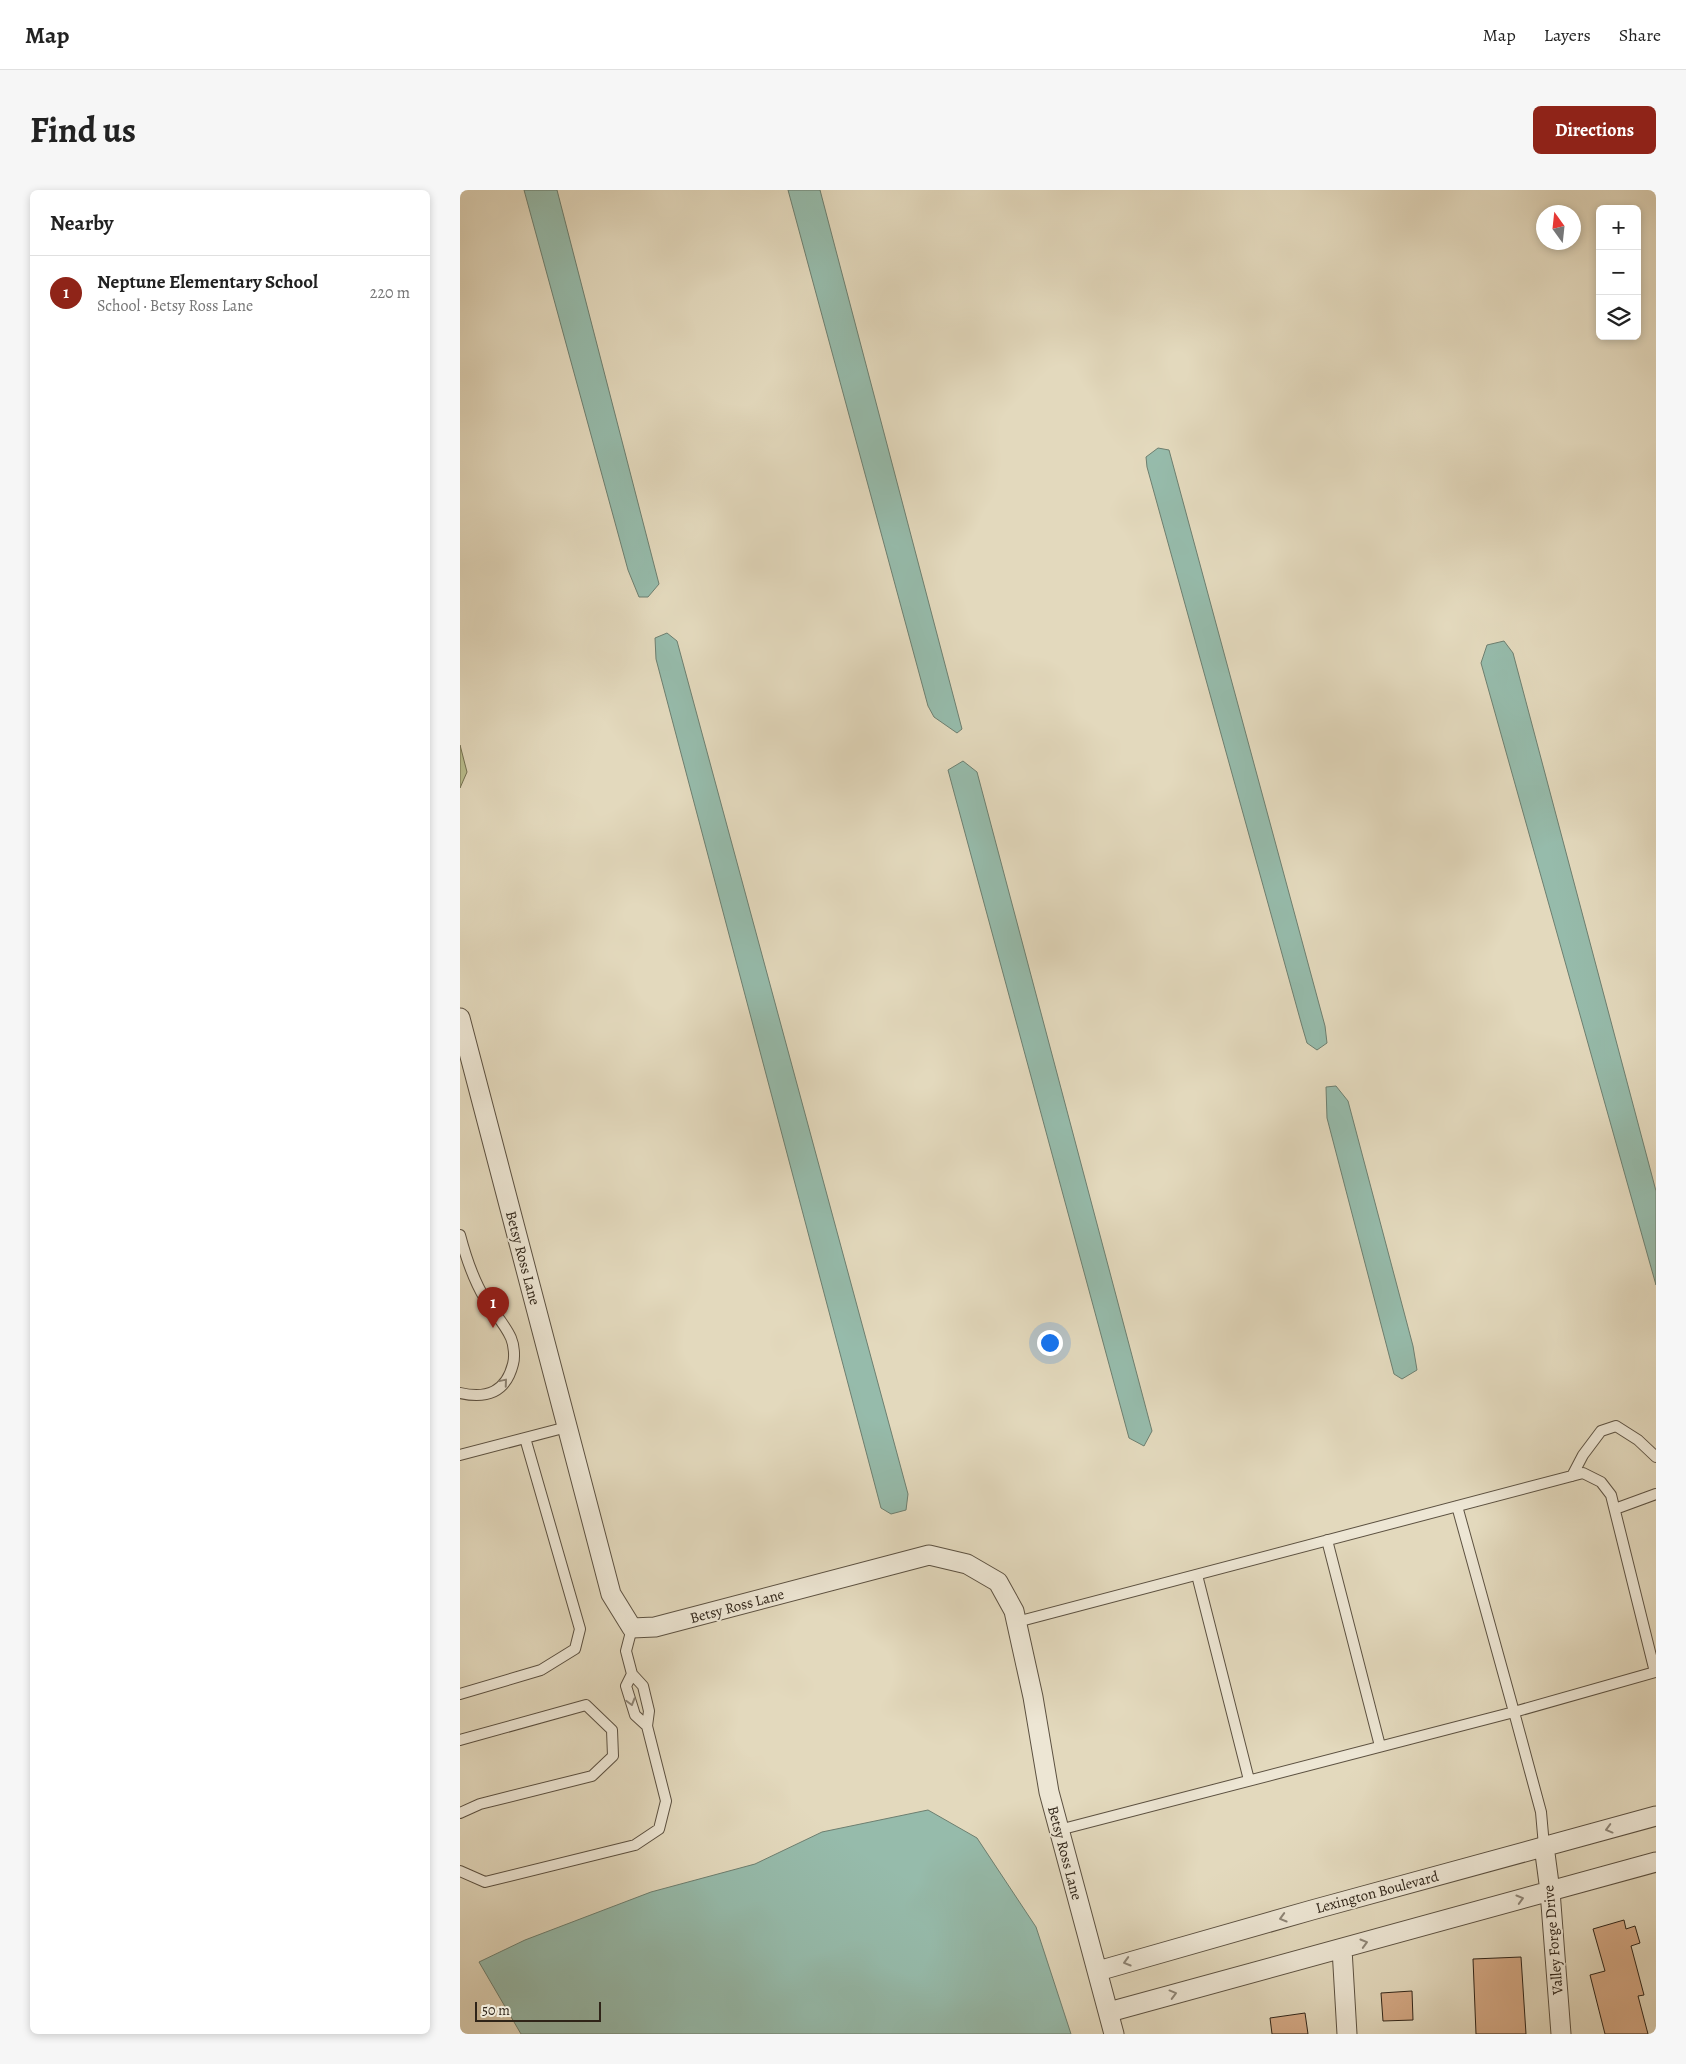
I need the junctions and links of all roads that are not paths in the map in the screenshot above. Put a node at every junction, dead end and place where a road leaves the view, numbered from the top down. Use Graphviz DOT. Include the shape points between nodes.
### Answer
graph roads {
  1 [pos="460,1018"];
  2 [pos="460,1235"];
  3 [pos="460,1393"];
  4 [pos="567,1427"];
  5 [pos="525,1438"];
  6 [pos="460,1455"];
  7 [pos="1656,1457"];
  8 [pos="1572,1476"];
  9 [pos="1656,1494"];
  10 [pos="1458,1506"];
  11 [pos="1614,1509"];
  12 [pos="1327,1540"];
  13 [pos="1197,1575"];
  14 [pos="1017,1622"];
  15 [pos="632,1628"];
  16 [pos="632,1674"];
  17 [pos="1655,1675"];
  18 [pos="460,1694"];
  19 [pos="1514,1712"];
  20 [pos="647,1726"];
  21 [pos="460,1740"];
  22 [pos="1380,1746"];
  23 [pos="1249,1780"];
  24 [pos="460,1813"];
  25 [pos="1656,1816"];
  26 [pos="1059,1830"];
  27 [pos="1544,1846"];
  28 [pos="1656,1862"];
  29 [pos="460,1871"];
  30 [pos="1550,1891"];
  31 [pos="1342,1949"];
  32 [pos="1098,1971"];
  33 [pos="1109,2012"];
  34 [pos="1114,2034"];
  35 [pos="1347,2034"];
  36 [pos="1561,2034"];
  1 -- 4 [label="street, Betsy Ross Lane"];
  3 -- 2 [label="lane, one-way" via="488,1395 503,1386 511,1373 514,1358 512,1339 472,1277"];
  4 -- 5 [label="lane"];
  4 -- 15 [label="street, Betsy Ross Lane" via="611,1594"];
  5 -- 6 [label="lane"];
  5 -- 18 [label="lane" via="580,1629 575,1649 541,1670"];
  7 -- 8 [label="lane" via="1616,1426 1601,1431"];
  8 -- 10 [label="lane"];
  8 -- 11 [label="lane" via="1584,1473 1600,1482 1612,1495"];
  9 -- 11 [label="lane"];
  10 -- 12 [label="lane"];
  10 -- 19 [label="lane"];
  11 -- 17 [label="lane"];
  12 -- 13 [label="lane"];
  12 -- 22 [label="lane"];
  13 -- 14 [label="lane"];
  13 -- 23 [label="lane"];
  14 -- 15 [label="street, Betsy Ross Lane" via="998,1582 967,1564 929,1555 655,1627"];
  14 -- 26 [label="street, Betsy Ross Lane"];
  15 -- 16 [label="lane" via="626,1651"];
  16 -- 20 [label="lane" via="643,1686 649,1711"];
  16 -- 20 [label="lane, one-way" via="626,1686 628,1693 635,1715"];
  17 -- 19 [label="lane"];
  19 -- 22 [label="lane"];
  19 -- 27 [label="lane" via="1541,1812"];
  20 -- 29 [label="lane" via="666,1801 660,1829 635,1845 485,1882"];
  21 -- 24 [label="lane" via="586,1705 612,1730 614,1756 592,1776 480,1804"];
  22 -- 23 [label="lane"];
  23 -- 26 [label="lane"];
  25 -- 27 [label="street, Lexington Boulevard, one-way"];
  26 -- 32 [label="street, Betsy Ross Lane"];
  27 -- 30 [label="street, Valley Forge Drive"];
  27 -- 32 [label="street, Lexington Boulevard, one-way"];
  28 -- 30 [label="street"];
  31 -- 30 [label="street, one-way"];
  30 -- 36 [label="street, Valley Forge Drive"];
  33 -- 31 [label="street, one-way"];
  31 -- 35 [label="street"];
  32 -- 33 [label="street, Betsy Ross Lane"];
  33 -- 34 [label="street, Betsy Ross Lane"];
}
